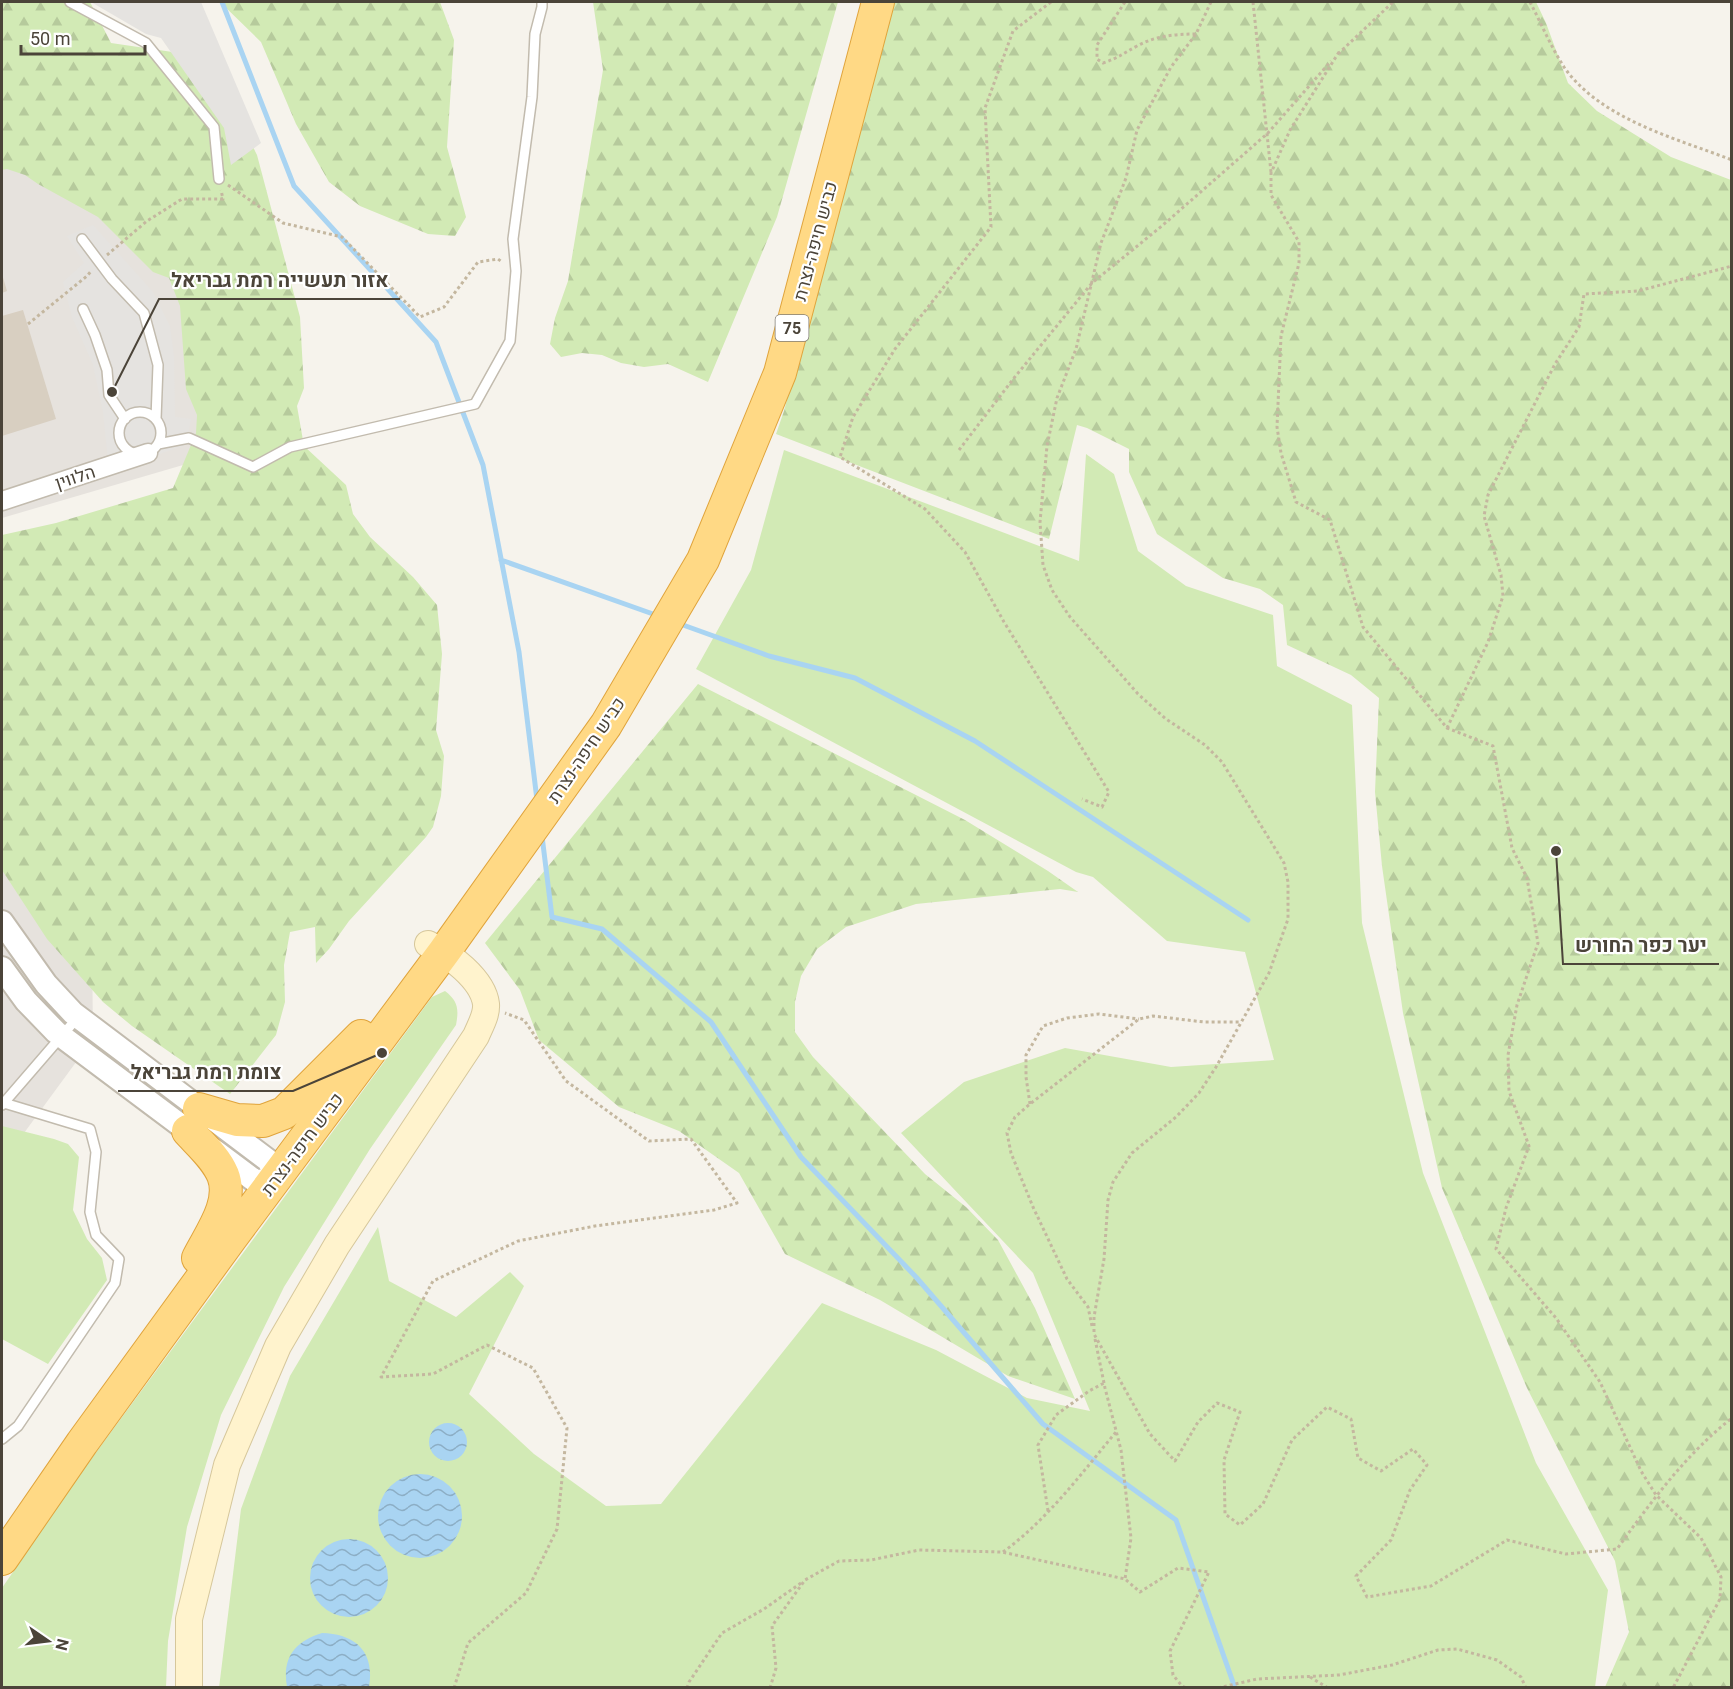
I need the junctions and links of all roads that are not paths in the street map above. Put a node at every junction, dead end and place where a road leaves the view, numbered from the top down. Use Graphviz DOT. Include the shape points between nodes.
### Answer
graph roads {
  1 [pos="70,2"];
  2 [pos="542,2"];
  3 [pos="878,2"];
  4 [pos="219,179"];
  5 [pos="82,239"];
  6 [pos="83,309"];
  7 [pos="125,419"];
  8 [pos="156,419"];
  9 [pos="153,449"];
  10 [pos="2,501"];
  11 [pos="2,922"];
  12 [pos="436,948"];
  13 [pos="2,968"];
  14 [pos="78,1017"];
  15 [pos="62,1036"];
  16 [pos="361,1036"];
  17 [pos="3,1104"];
  18 [pos="194,1120"];
  19 [pos="266,1174"];
  20 [pos="198,1258"];
  21 [pos="2,1439"];
  22 [pos="2,1534"];
  23 [pos="2,1558"];
  24 [pos="189,1688"];
  1 -- 4 [label="lane" via="146,43 214,127"];
  2 -- 9 [label="lane" via="535,34 532,97 513,239 516,272 510,341 475,404 290,447 253,467 189,438"];
  3 -- 12 [label="highway, כביש חיפה-נצרת / 75" via="780,373 703,560 606,725"];
  5 -- 8 [label="lane" via="144,313 158,365"];
  6 -- 7 [label="lane" via="107,370 109,395"];
  7 -- 8 [label="lane" via="137,412"];
  7 -- 9 [label="lane" via="119,432 122,445 134,454"];
  8 -- 9 [label="lane" via="161,431"];
  9 -- 10 [label="street, הלווין"];
  11 -- 14 [label="street" via="46,984"];
  12 -- 16 [label="highway, כביש חיפה-נצרת / 75"];
  12 -- 19 [label="highway, כביש חיפה-נצרת / 75"];
  12 -- 24 [label="main road" via="471,976 482,991 486,1006 483,1021 337,1245 278,1346 227,1465 189,1619"];
  13 -- 15 [label="street" via="27,1001"];
  14 -- 15 [label="lane"];
  14 -- 18 [label="street"];
  15 -- 17 [label="lane"];
  15 -- 18 [label="street"];
  16 -- 18 [label="highway" via="284,1113 263,1120"];
  16 -- 19 [label="highway, כביש חיפה-נצרת / 75"];
  17 -- 21 [label="lane" via="90,1129 96,1152 90,1212 96,1235 119,1259 115,1283 18,1426"];
  18 -- 19 [label="street"];
  18 -- 20 [label="highway" via="223,1176 225,1190 224,1205"];
  19 -- 20 [label="highway, כביש חיפה-נצרת / 75"];
  19 -- 23 [label="highway, כביש חיפה-נצרת / 75"];
  20 -- 22 [label="highway, כביש חיפה-נצרת / 75"];
}
